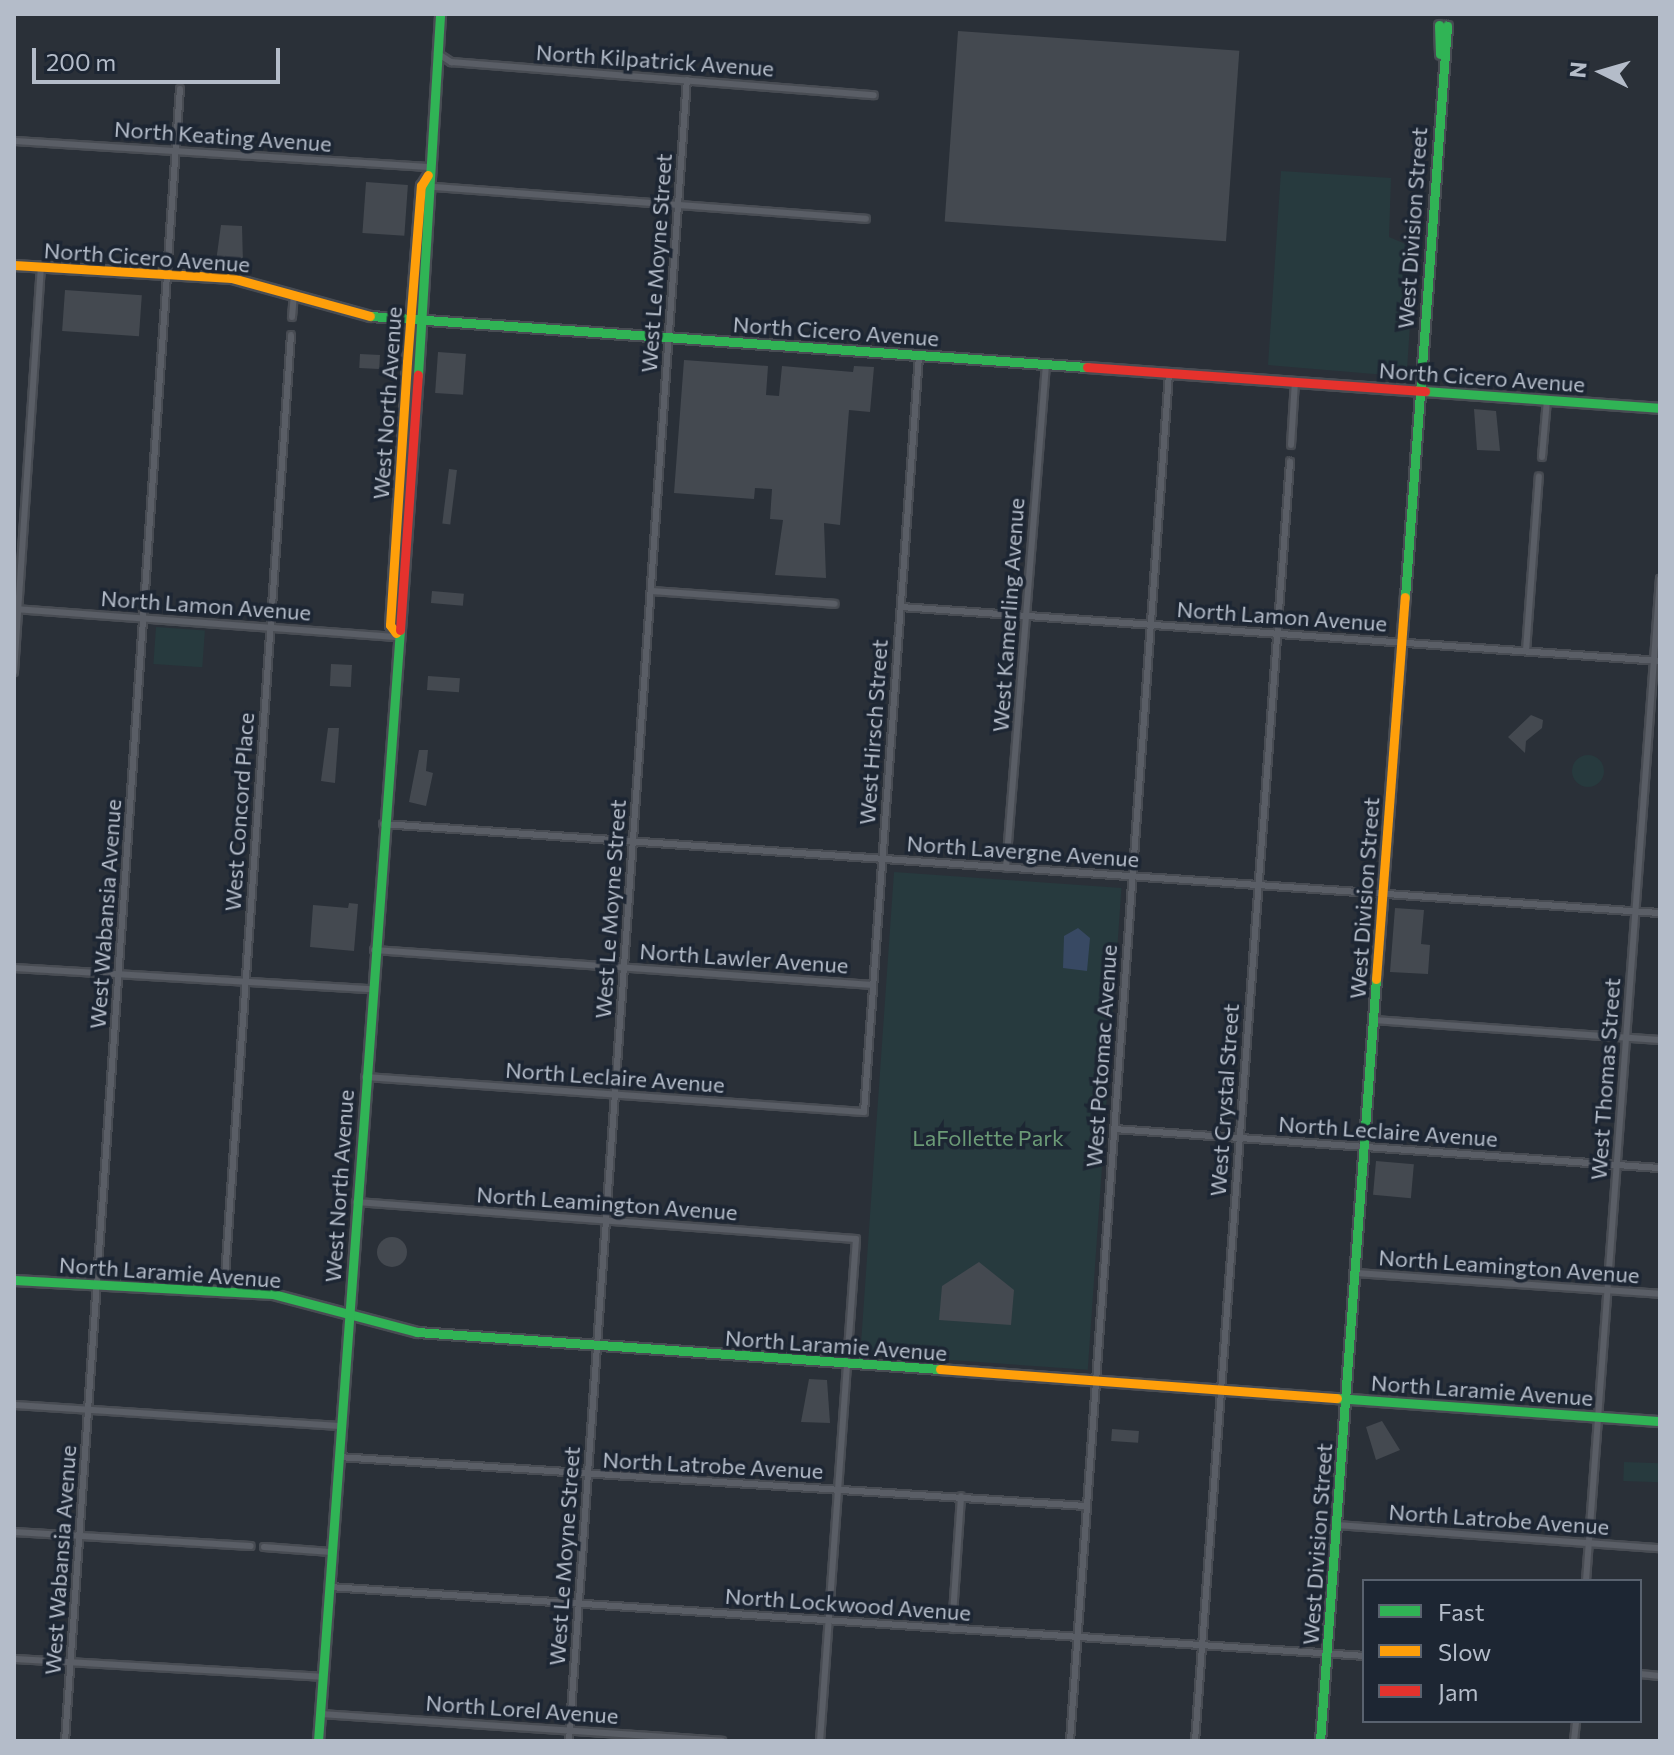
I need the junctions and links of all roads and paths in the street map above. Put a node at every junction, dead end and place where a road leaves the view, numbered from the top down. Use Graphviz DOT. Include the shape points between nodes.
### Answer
graph roads {
  1 [pos="440,14"];
  2 [pos="1443,26"];
  3 [pos="437,53"];
  4 [pos="687,80"];
  5 [pos="180,89"];
  6 [pos="874,95"];
  7 [pos="14,141"];
  8 [pos="176,151"];
  9 [pos="429,171"];
  10 [pos="434,187"];
  11 [pos="677,206"];
  12 [pos="866,219"];
  13 [pos="14,265"];
  14 [pos="41,267"];
  15 [pos="167,274"];
  16 [pos="294,292"];
  17 [pos="292,317"];
  18 [pos="411,319"];
  19 [pos="425,320"];
  20 [pos="291,335"];
  21 [pos="668,337"];
  22 [pos="919,355"];
  23 [pos="1046,364"];
  24 [pos="1169,373"];
  25 [pos="1295,382"];
  26 [pos="1419,391"];
  27 [pos="1547,400"];
  28 [pos="1660,408"];
  29 [pos="1291,445"];
  30 [pos="1542,457"];
  31 [pos="1290,462"];
  32 [pos="1539,476"];
  33 [pos="1660,579"];
  34 [pos="651,591"];
  35 [pos="835,604"];
  36 [pos="901,607"];
  37 [pos="16,609"];
  38 [pos="1026,616"];
  39 [pos="144,617"];
  40 [pos="1151,625"];
  41 [pos="270,628"];
  42 [pos="1276,634"];
  43 [pos="396,635"];
  44 [pos="1401,642"];
  45 [pos="1526,651"];
  46 [pos="1657,661"];
  47 [pos="14,672"];
  48 [pos="383,824"];
  49 [pos="633,842"];
  50 [pos="882,860"];
  51 [pos="1006,868"];
  52 [pos="1133,877"];
  53 [pos="1258,886"];
  54 [pos="1382,894"];
  55 [pos="1635,911"];
  56 [pos="1660,913"];
  57 [pos="374,950"];
  58 [pos="14,968"];
  59 [pos="624,968"];
  60 [pos="118,974"];
  61 [pos="246,982"];
  62 [pos="873,985"];
  63 [pos="371,989"];
  64 [pos="1373,1020"];
  65 [pos="1626,1038"];
  66 [pos="1660,1040"];
  67 [pos="365,1077"];
  68 [pos="615,1094"];
  69 [pos="864,1112"];
  70 [pos="1114,1129"];
  71 [pos="1239,1138"];
  72 [pos="1364,1147"];
  73 [pos="1617,1165"];
  74 [pos="1660,1168"];
  75 [pos="356,1202"];
  76 [pos="606,1221"];
  77 [pos="1355,1273"];
  78 [pos="14,1280"];
  79 [pos="97,1284"];
  80 [pos="224,1291"];
  81 [pos="1608,1291"];
  82 [pos="1660,1294"];
  83 [pos="348,1313"];
  84 [pos="597,1346"];
  85 [pos="847,1364"];
  86 [pos="1095,1381"];
  87 [pos="1221,1390"];
  88 [pos="1346,1398"];
  89 [pos="14,1405"];
  90 [pos="88,1410"];
  91 [pos="1598,1417"];
  92 [pos="1660,1421"];
  93 [pos="340,1426"];
  94 [pos="338,1457"];
  95 [pos="588,1475"];
  96 [pos="838,1490"];
  97 [pos="961,1496"];
  98 [pos="1086,1506"];
  99 [pos="1336,1525"];
  100 [pos="14,1532"];
  101 [pos="80,1536"];
  102 [pos="1589,1543"];
  103 [pos="251,1546"];
  104 [pos="264,1547"];
  105 [pos="1660,1548"];
  106 [pos="331,1552"];
  107 [pos="1586,1579"];
  108 [pos="329,1587"];
  109 [pos="579,1604"];
  110 [pos="828,1620"];
  111 [pos="952,1629"];
  112 [pos="1077,1637"];
  113 [pos="1203,1645"];
  114 [pos="1327,1654"];
  115 [pos="1362,1656"];
  116 [pos="14,1659"];
  117 [pos="71,1662"];
  118 [pos="322,1677"];
  119 [pos="320,1714"];
  120 [pos="570,1731"];
  121 [pos="65,1741"];
  122 [pos="318,1741"];
  123 [pos="569,1741"];
  124 [pos="722,1741"];
  125 [pos="820,1741"];
  126 [pos="1070,1741"];
  127 [pos="1195,1741"];
  128 [pos="1320,1741"];
  1 -- 3 [label="main road, West North Avenue"];
  2 -- 26 [label="main road, West Division Street"];
  3 -- 4 [label="street, North Kilpatrick Avenue" via="451,62"];
  3 -- 9 [label="main road, West North Avenue"];
  4 -- 6 [label="street, North Kilpatrick Avenue"];
  4 -- 11 [label="street, West Le Moyne Street"];
  5 -- 8 [label="street, West Wabansia Avenue"];
  7 -- 8 [label="street, North Keating Avenue"];
  8 -- 9 [label="street, North Keating Avenue"];
  8 -- 15 [label="street, West Wabansia Avenue"];
  9 -- 10 [label="main road"];
  9 -- 18 [label="main road, West North Avenue" via="421,186"];
  10 -- 11 [label="street"];
  10 -- 19 [label="main road, West North Avenue"];
  11 -- 12 [label="street"];
  11 -- 21 [label="street, West Le Moyne Street"];
  13 -- 14 [label="main road, North Cicero Avenue"];
  14 -- 15 [label="main road, North Cicero Avenue"];
  14 -- 37 [label="street"];
  15 -- 16 [label="main road, North Cicero Avenue" via="232,278"];
  15 -- 39 [label="street, West Wabansia Avenue"];
  16 -- 17 [label="street"];
  16 -- 18 [label="main road, North Cicero Avenue" via="361,315"];
  18 -- 19 [label="main road, North Cicero Avenue"];
  18 -- 43 [label="main road, West North Avenue" via="390,625"];
  19 -- 21 [label="main road, North Cicero Avenue"];
  19 -- 43 [label="main road, West North Avenue" via="403,624"];
  20 -- 41 [label="street, West Concord Place"];
  21 -- 22 [label="main road, North Cicero Avenue"];
  21 -- 34 [label="street, West Le Moyne Street"];
  22 -- 23 [label="main road, North Cicero Avenue"];
  22 -- 36 [label="street, West Hirsch Street"];
  23 -- 24 [label="main road, North Cicero Avenue"];
  23 -- 38 [label="street, West Kamerling Avenue"];
  24 -- 25 [label="main road, North Cicero Avenue"];
  24 -- 40 [label="street, West Potomac Avenue"];
  25 -- 26 [label="main road, North Cicero Avenue"];
  25 -- 29 [label="street"];
  26 -- 27 [label="main road, North Cicero Avenue"];
  26 -- 44 [label="main road, West Division Street"];
  27 -- 28 [label="main road, North Cicero Avenue"];
  27 -- 30 [label="street"];
  31 -- 42 [label="street, West Crystal Street"];
  32 -- 45 [label="street"];
  33 -- 46 [label="street, West Thomas Street"];
  34 -- 35 [label="street"];
  34 -- 49 [label="street, West Le Moyne Street"];
  36 -- 38 [label="street, North Lamon Avenue"];
  36 -- 50 [label="street, West Hirsch Street"];
  37 -- 39 [label="street, North Lamon Avenue"];
  37 -- 47 [label="street"];
  38 -- 40 [label="street, North Lamon Avenue"];
  38 -- 51 [label="street, West Kamerling Avenue"];
  39 -- 41 [label="street, North Lamon Avenue"];
  39 -- 60 [label="street, West Wabansia Avenue"];
  40 -- 42 [label="street, North Lamon Avenue"];
  40 -- 52 [label="street, West Potomac Avenue"];
  41 -- 43 [label="street, North Lamon Avenue"];
  41 -- 61 [label="street, West Concord Place"];
  42 -- 44 [label="street, North Lamon Avenue"];
  42 -- 53 [label="street, West Crystal Street"];
  43 -- 48 [label="main road, West North Avenue"];
  44 -- 45 [label="street, North Lamon Avenue"];
  44 -- 54 [label="main road, West Division Street"];
  45 -- 46 [label="street, North Lamon Avenue"];
  46 -- 55 [label="street, West Thomas Street"];
  48 -- 49 [label="street, North Lavergne Avenue"];
  48 -- 57 [label="main road, West North Avenue"];
  49 -- 50 [label="street, North Lavergne Avenue"];
  49 -- 59 [label="street, West Le Moyne Street"];
  50 -- 51 [label="street, North Lavergne Avenue"];
  50 -- 62 [label="street, West Hirsch Street"];
  51 -- 52 [label="street, North Lavergne Avenue"];
  52 -- 53 [label="street, North Lavergne Avenue"];
  52 -- 70 [label="street, West Potomac Avenue"];
  53 -- 54 [label="street, North Lavergne Avenue"];
  53 -- 71 [label="street, West Crystal Street"];
  54 -- 55 [label="street, North Lavergne Avenue"];
  54 -- 64 [label="main road, West Division Street"];
  55 -- 56 [label="street, North Lavergne Avenue"];
  55 -- 65 [label="street, West Thomas Street"];
  57 -- 59 [label="street, North Lawler Avenue"];
  57 -- 63 [label="main road, West North Avenue"];
  58 -- 60 [label="street"];
  59 -- 62 [label="street, North Lawler Avenue"];
  59 -- 68 [label="street, West Le Moyne Street"];
  60 -- 61 [label="street"];
  60 -- 79 [label="street, West Wabansia Avenue"];
  61 -- 63 [label="street"];
  61 -- 80 [label="street, West Concord Place"];
  62 -- 69 [label="street, West Hirsch Street"];
  63 -- 67 [label="main road, West North Avenue"];
  64 -- 65 [label="street"];
  64 -- 72 [label="main road, West Division Street"];
  65 -- 66 [label="street"];
  65 -- 73 [label="street, West Thomas Street"];
  67 -- 68 [label="street, North Leclaire Avenue"];
  67 -- 75 [label="main road, West North Avenue"];
  68 -- 69 [label="street, North Leclaire Avenue"];
  68 -- 76 [label="street, West Le Moyne Street"];
  70 -- 71 [label="street, North Leclaire Avenue"];
  70 -- 86 [label="street, West Potomac Avenue"];
  71 -- 72 [label="street, North Leclaire Avenue"];
  71 -- 87 [label="street, West Crystal Street"];
  72 -- 73 [label="street, North Leclaire Avenue"];
  72 -- 77 [label="main road, West Division Street"];
  73 -- 74 [label="street, North Leclaire Avenue"];
  73 -- 81 [label="street, West Thomas Street"];
  75 -- 76 [label="street, North Leamington Avenue"];
  75 -- 83 [label="main road, West North Avenue"];
  76 -- 84 [label="street, West Le Moyne Street"];
  76 -- 85 [label="street, North Leamington Avenue" via="856,1239"];
  77 -- 81 [label="street, North Leamington Avenue"];
  77 -- 88 [label="main road, West Division Street"];
  78 -- 79 [label="main road, North Laramie Avenue"];
  79 -- 80 [label="main road, North Laramie Avenue"];
  79 -- 90 [label="street, West Wabansia Avenue"];
  80 -- 83 [label="main road, North Laramie Avenue" via="273,1294"];
  81 -- 82 [label="street, North Leamington Avenue"];
  81 -- 91 [label="street, West Thomas Street"];
  83 -- 84 [label="main road, North Laramie Avenue" via="406,1331"];
  83 -- 93 [label="main road, West North Avenue"];
  84 -- 85 [label="main road, North Laramie Avenue"];
  84 -- 95 [label="street, West Le Moyne Street"];
  85 -- 86 [label="main road, North Laramie Avenue"];
  85 -- 96 [label="street"];
  86 -- 87 [label="main road, North Laramie Avenue"];
  86 -- 98 [label="street, West Potomac Avenue"];
  87 -- 88 [label="main road, North Laramie Avenue"];
  87 -- 113 [label="street, West Crystal Street"];
  88 -- 91 [label="main road, North Laramie Avenue"];
  88 -- 99 [label="main road, West Division Street"];
  89 -- 90 [label="street"];
  90 -- 93 [label="street"];
  90 -- 101 [label="street, West Wabansia Avenue"];
  91 -- 92 [label="main road, North Laramie Avenue"];
  91 -- 102 [label="street, West Thomas Street"];
  93 -- 94 [label="main road, West North Avenue"];
  94 -- 95 [label="street, North Latrobe Avenue"];
  94 -- 106 [label="main road, West North Avenue"];
  95 -- 96 [label="street, North Latrobe Avenue"];
  95 -- 109 [label="street, West Le Moyne Street"];
  96 -- 97 [label="street, North Latrobe Avenue"];
  96 -- 110 [label="street"];
  97 -- 98 [label="street, North Latrobe Avenue"];
  97 -- 111 [label="street"];
  98 -- 112 [label="street, West Potomac Avenue"];
  99 -- 102 [label="street, North Latrobe Avenue"];
  99 -- 114 [label="main road, West Division Street"];
  100 -- 101 [label="street"];
  101 -- 103 [label="street"];
  101 -- 117 [label="street, West Wabansia Avenue"];
  102 -- 105 [label="street, North Latrobe Avenue"];
  102 -- 107 [label="street, West Thomas Street"];
  104 -- 106 [label="street"];
  106 -- 108 [label="main road, West North Avenue"];
  108 -- 109 [label="street, North Lockwood Avenue"];
  108 -- 118 [label="main road, West North Avenue"];
  109 -- 110 [label="street, North Lockwood Avenue"];
  109 -- 120 [label="street, West Le Moyne Street"];
  110 -- 111 [label="street, North Lockwood Avenue"];
  110 -- 125 [label="street"];
  111 -- 112 [label="street, North Lockwood Avenue"];
  112 -- 113 [label="street, North Lockwood Avenue"];
  112 -- 126 [label="street, West Potomac Avenue"];
  113 -- 114 [label="street, North Lockwood Avenue"];
  113 -- 127 [label="street, West Crystal Street"];
  114 -- 115 [label="street, North Lockwood Avenue"];
  114 -- 128 [label="main road, West Division Street"];
  116 -- 117 [label="street"];
  117 -- 118 [label="street"];
  117 -- 121 [label="street, West Wabansia Avenue"];
  118 -- 119 [label="main road, West North Avenue"];
  119 -- 120 [label="street, North Lorel Avenue"];
  119 -- 122 [label="main road, West North Avenue"];
  120 -- 123 [label="street, West Le Moyne Street"];
  120 -- 124 [label="street, North Lorel Avenue"];
}
